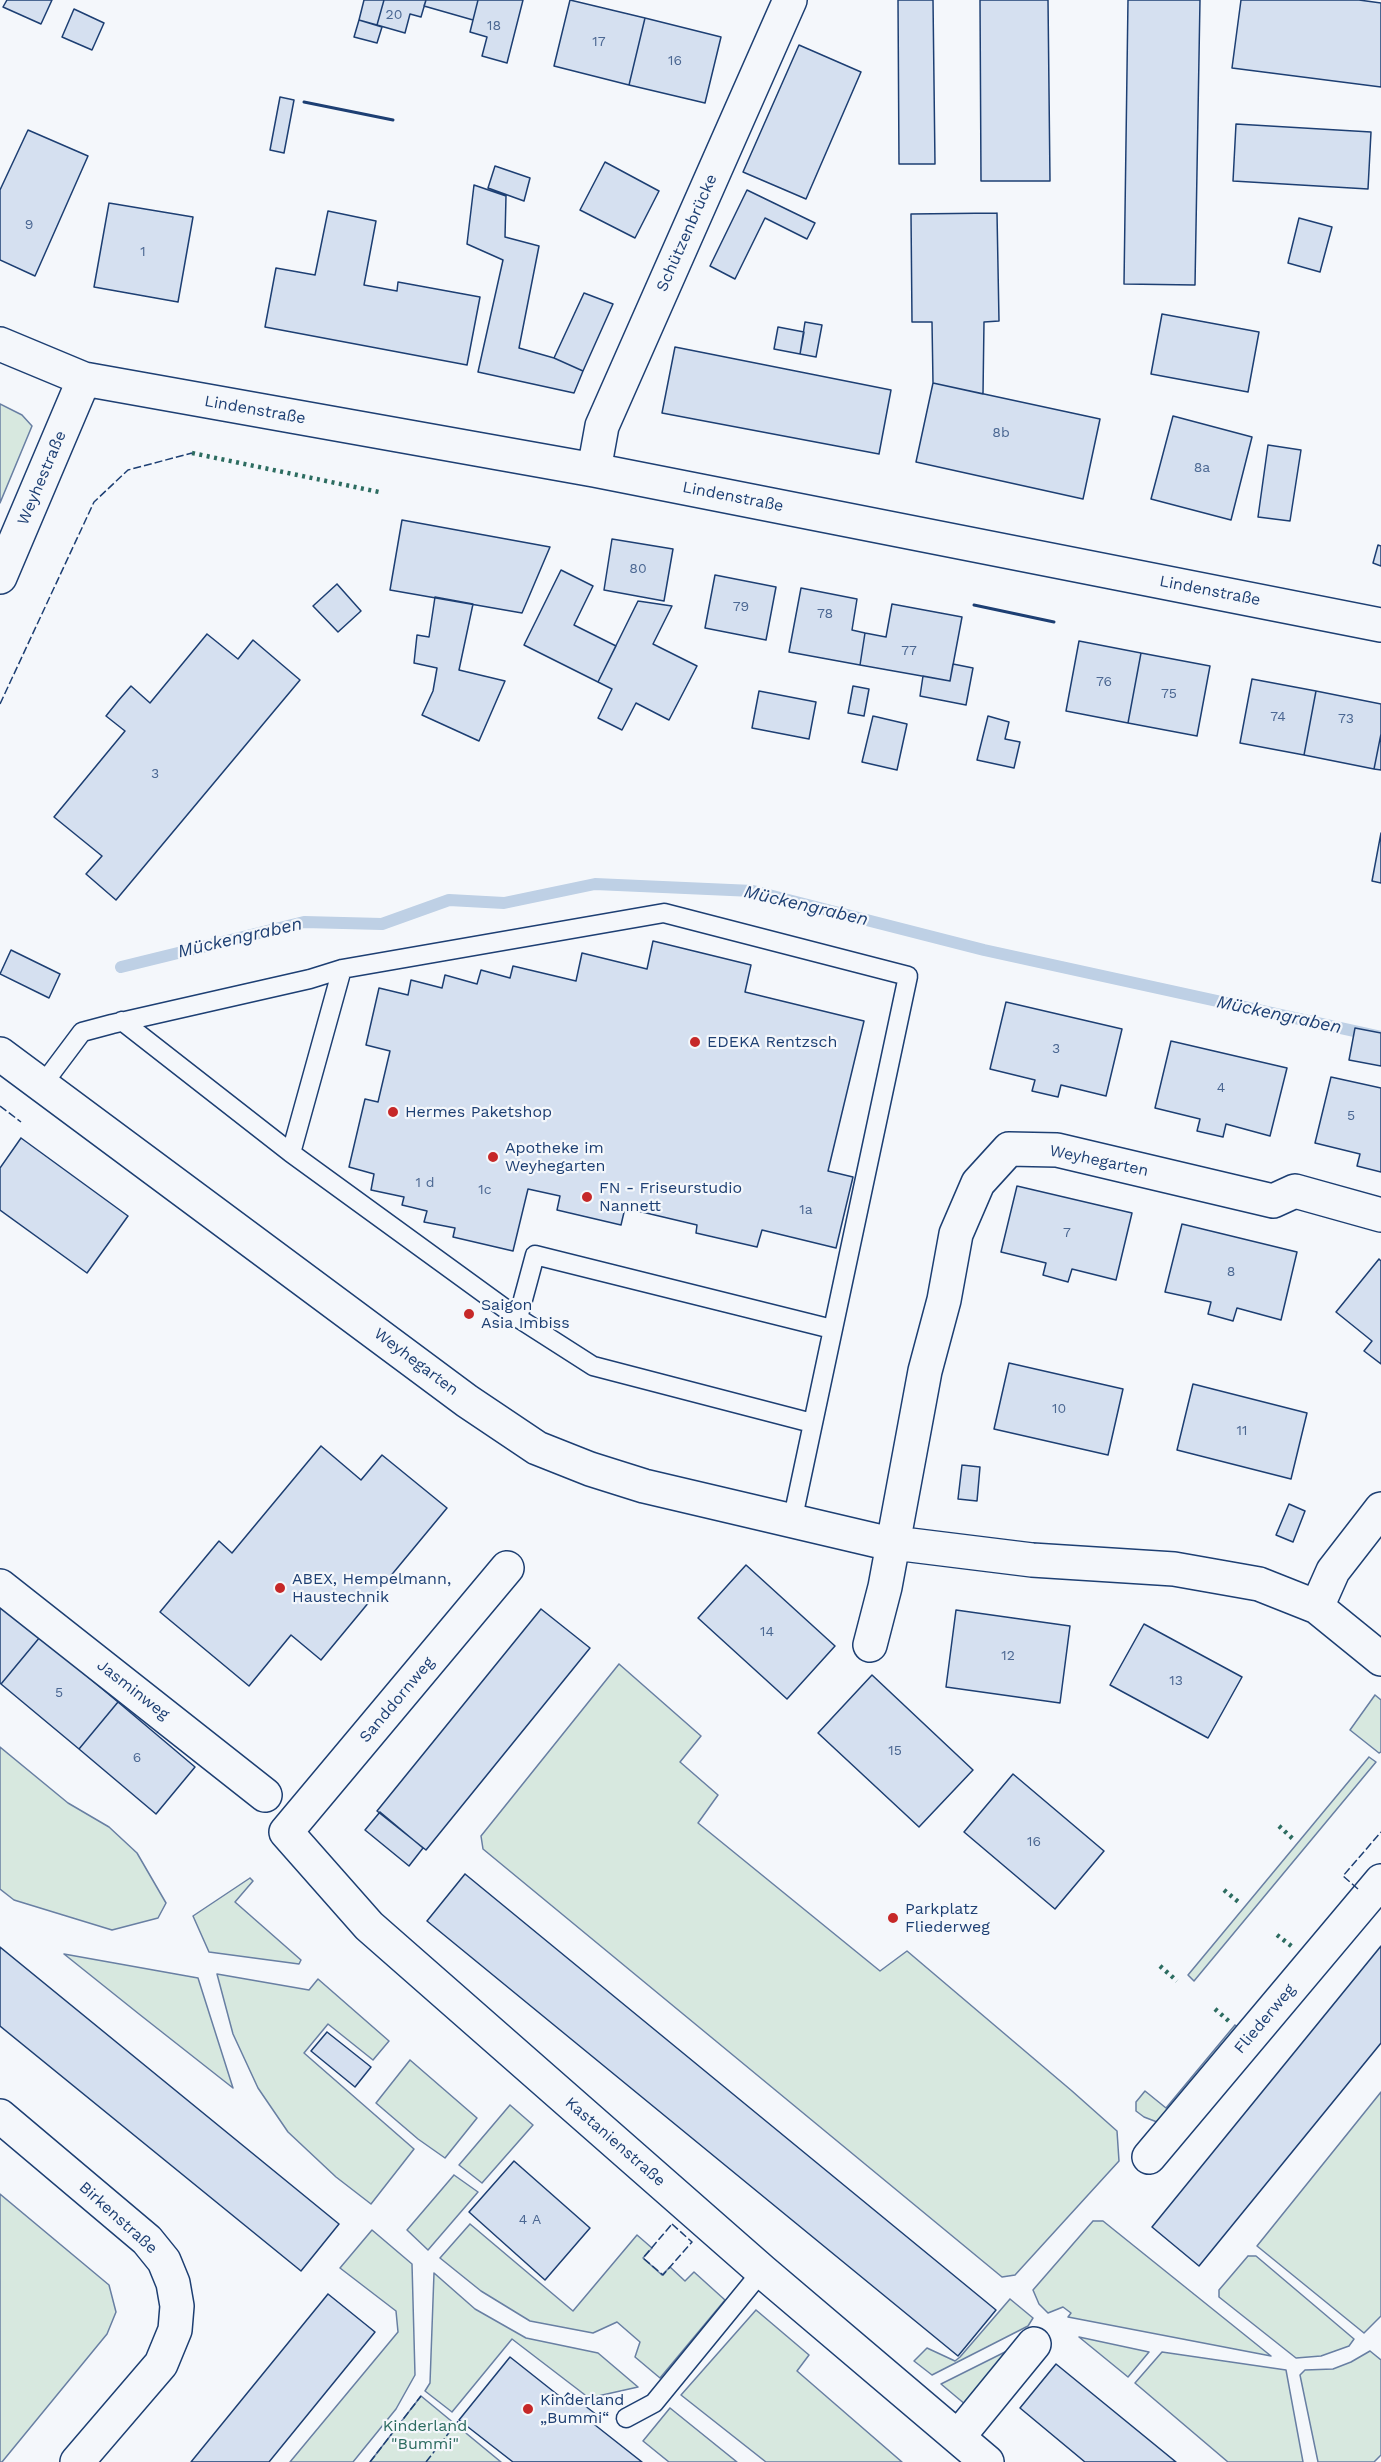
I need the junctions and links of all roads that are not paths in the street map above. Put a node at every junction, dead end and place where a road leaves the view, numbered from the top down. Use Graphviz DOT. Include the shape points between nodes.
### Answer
graph roads {
  1 [pos="790,0"];
  2 [pos="0,344"];
  3 [pos="84,379"];
  4 [pos="594,470"];
  5 [pos="0,577"];
  6 [pos="1381,625"];
  7 [pos="342,969"];
  8 [pos="122,1021"];
  9 [pos="0,1054"];
  10 [pos="43,1084"];
  11 [pos="291,1153"];
  12 [pos="1381,1215"];
  13 [pos="518,1318"];
  14 [pos="832,1329"];
  15 [pos="812,1423"];
  16 [pos="1381,1509"];
  17 [pos="792,1522"];
  18 [pos="893,1543"];
  19 [pos="507,1568"];
  20 [pos="0,1586"];
  21 [pos="1317,1607"];
  22 [pos="870,1645"];
  23 [pos="1381,1659"];
  24 [pos="265,1795"];
  25 [pos="286,1832"];
  26 [pos="1381,1881"];
  27 [pos="0,2116"];
  28 [pos="1149,2157"];
  29 [pos="762,2271"];
  30 [pos="1034,2344"];
  31 [pos="626,2418"];
  32 [pos="958,2437"];
  33 [pos="77,2462"];
  34 [pos="987,2462"];
  1 -- 4 [label="street, Schützenbrücke" via="602,426"];
  2 -- 3 [label="street, Lindenstraße"];
  3 -- 4 [label="street, Lindenstraße"];
  3 -- 5 [label="street, Weyhestraße"];
  4 -- 6 [label="street, Lindenstraße"];
  7 -- 8 [label="lane"];
  7 -- 11 [label="lane"];
  7 -- 14 [label="lane" via="664,913 908,976"];
  8 -- 10 [label="lane" via="82,1032"];
  8 -- 11 [label="lane"];
  9 -- 10 [label="street, Weyhegarten"];
  10 -- 17 [label="street, Weyhegarten" via="467,1401 537,1448 644,1486"];
  11 -- 13 [label="lane"];
  12 -- 18 [label="street, Weyhegarten" via="1295,1191 1273,1201 1057,1150 1009,1149 978,1183 956,1234 925,1371"];
  13 -- 14 [label="lane" via="535,1256"];
  13 -- 15 [label="lane" via="594,1366"];
  14 -- 15 [label="lane"];
  15 -- 17 [label="lane"];
  16 -- 21 [label="street" via="1333,1571"];
  17 -- 18 [label="street, Weyhegarten"];
  18 -- 21 [label="street, Weyhegarten" via="1032,1560 1174,1569 1259,1584"];
  18 -- 22 [label="street, Weyhegarten"];
  19 -- 25 [label="street, Sanddornweg"];
  20 -- 24 [label="street, Jasminweg"];
  21 -- 23 [label="street, Weyhegarten"];
  25 -- 29 [label="street, Kastanienstraße" via="369,1926"];
  26 -- 28 [label="street, Fliederweg"];
  27 -- 33 [label="street, Birkenstraße" via="147,2240 164,2261 174,2283 175,2330 161,2364"];
  29 -- 31 [label="lane" via="654,2403"];
  29 -- 32 [label="street, Kastanienstraße"];
  30 -- 32 [label="street"];
  32 -- 34 [label="street, Kastanienstraße"];
}
